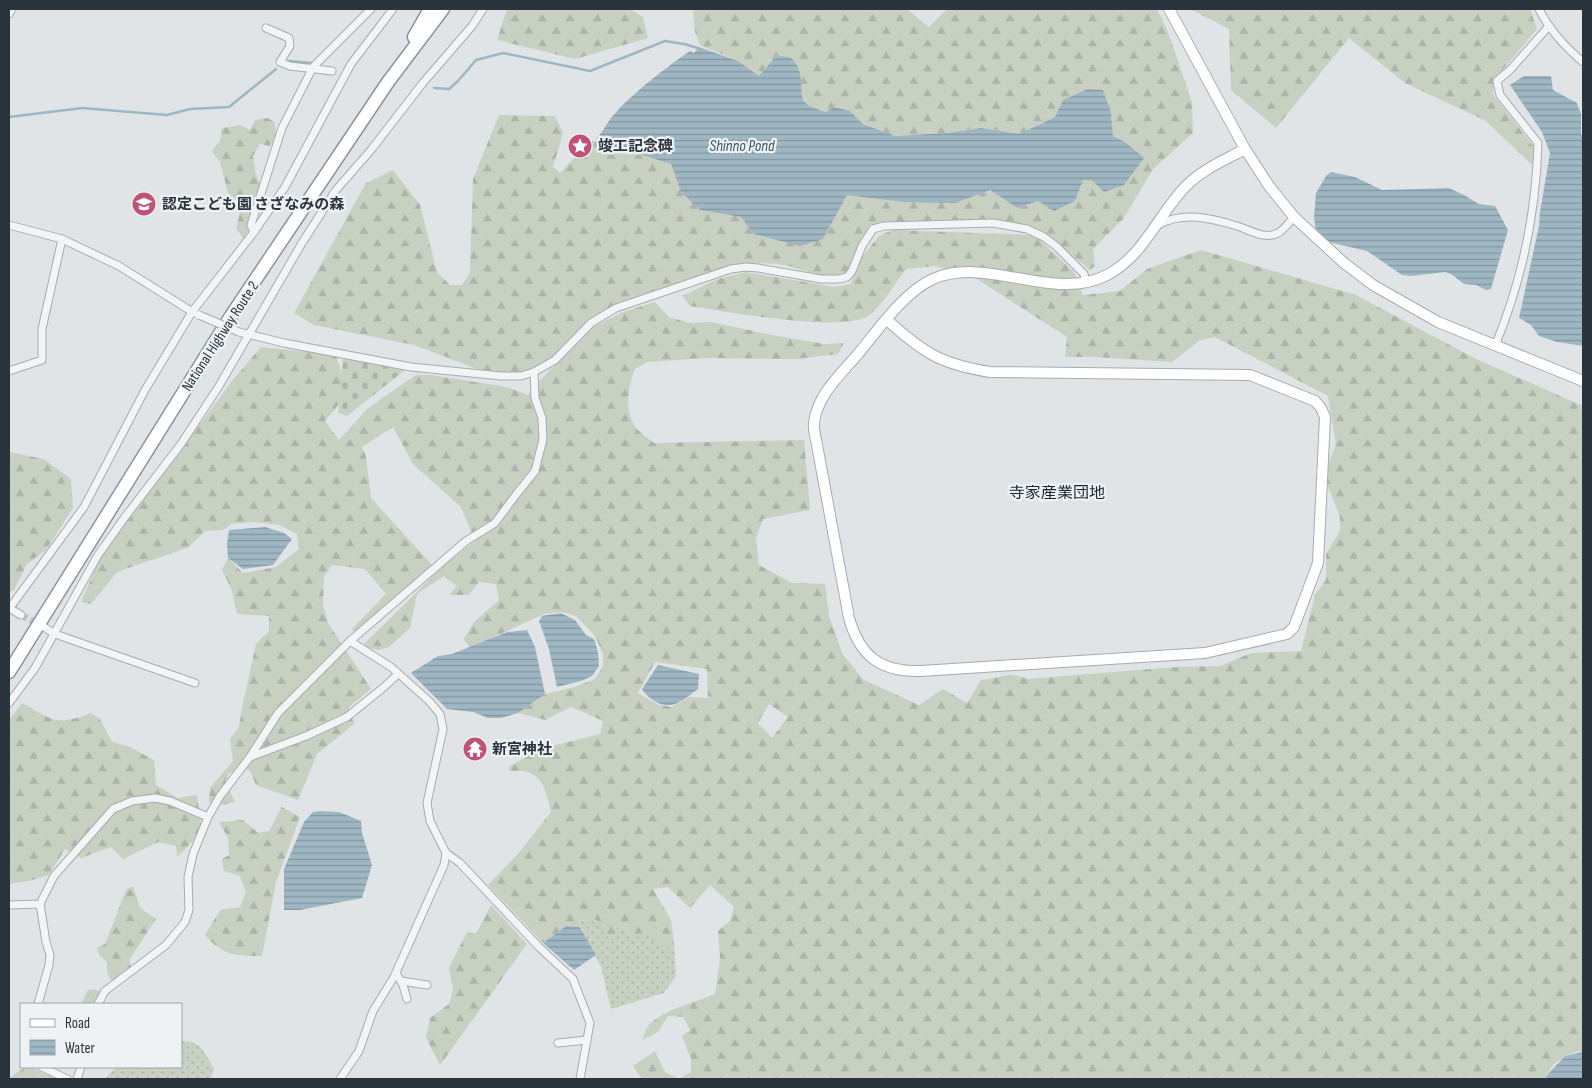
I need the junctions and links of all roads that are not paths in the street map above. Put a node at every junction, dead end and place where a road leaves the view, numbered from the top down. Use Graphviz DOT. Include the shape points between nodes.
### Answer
graph roads {
  1 [pos="12,9"];
  2 [pos="371,9"];
  3 [pos="394,9"];
  4 [pos="430,9"];
  5 [pos="445,9"];
  6 [pos="483,9"];
  7 [pos="1169,9"];
  8 [pos="1540,9"];
  9 [pos="9,14"];
  10 [pos="1549,26"];
  11 [pos="266,28"];
  12 [pos="1583,62"];
  13 [pos="312,68"];
  14 [pos="332,71"];
  15 [pos="388,82"];
  16 [pos="1245,149"];
  17 [pos="1294,217"];
  18 [pos="9,225"];
  19 [pos="1155,226"];
  20 [pos="254,232"];
  21 [pos="62,239"];
  22 [pos="1086,283"];
  23 [pos="196,313"];
  24 [pos="887,320"];
  25 [pos="248,335"];
  26 [pos="1495,346"];
  27 [pos="9,372"];
  28 [pos="534,372"];
  29 [pos="1583,381"];
  30 [pos="9,609"];
  31 [pos="21,615"];
  32 [pos="44,627"];
  33 [pos="55,634"];
  34 [pos="350,641"];
  35 [pos="9,672"];
  36 [pos="398,674"];
  37 [pos="195,683"];
  38 [pos="9,703"];
  39 [pos="250,757"];
  40 [pos="208,817"];
  41 [pos="446,853"];
  42 [pos="40,904"];
  43 [pos="9,905"];
  44 [pos="396,973"];
  45 [pos="401,982"];
  46 [pos="427,985"];
  47 [pos="407,999"];
  48 [pos="38,1003"];
  49 [pos="99,1003"];
  50 [pos="587,1040"];
  51 [pos="558,1043"];
  52 [pos="44,1068"];
  53 [pos="67,1079"];
  54 [pos="340,1079"];
  55 [pos="580,1079"];
  1 -- 9 [label="street"];
  2 -- 13 [label="street"];
  3 -- 20 [label="street" via="351,64 285,187"];
  4 -- 15 [label="highway"];
  5 -- 15 [label="highway, National Highway Route 2"];
  6 -- 25 [label="street" via="372,150 336,190"];
  7 -- 16 [label="street"];
  8 -- 10 [label="street"];
  10 -- 12 [label="street"];
  10 -- 26 [label="street" via="1497,81 1500,95 1538,143 1531,225 1515,291"];
  11 -- 13 [label="street" via="289,38 290,46 280,62"];
  13 -- 14 [label="street"];
  13 -- 20 [label="street" via="282,128 251,225"];
  15 -- 35 [label="highway, National Highway Route 2" via="231,316"];
  16 -- 17 [label="street"];
  16 -- 19 [label="street" via="1206,170 1188,185"];
  17 -- 19 [label="street" via="1278,233 1261,235 1202,217 1180,217"];
  17 -- 26 [label="street" via="1373,285 1438,322"];
  18 -- 21 [label="street"];
  19 -- 22 [label="street" via="1122,266"];
  20 -- 23 [label="street"];
  21 -- 23 [label="street" via="119,266"];
  21 -- 27 [label="street" via="42,329 42,360"];
  22 -- 24 [label="street" via="1054,284 984,274 950,274 918,288"];
  22 -- 28 [label="street" via="1084,274 1056,246 1028,229 993,223 884,226 873,229 852,271 839,280 758,268 730,269 616,308 591,323 556,360"];
  23 -- 25 [label="street, bridge"];
  23 -- 30 [label="street" via="145,390 84,507"];
  24 -- 24 [label="street" via="828,389 814,423 849,618 853,634 873,660 896,670 921,672 1205,653 1287,634 1294,627 1318,563 1325,418 1315,402 1250,375 990,372 965,368 917,346"];
  25 -- 28 [label="street" via="411,367 500,376"];
  25 -- 33 [label="street" via="181,444 98,555"];
  26 -- 29 [label="street"];
  28 -- 34 [label="street" via="543,439 535,471 495,523 466,541"];
  30 -- 31 [label="street"];
  32 -- 33 [label="street"];
  33 -- 37 [label="street"];
  33 -- 38 [label="street"];
  34 -- 36 [label="street"];
  34 -- 39 [label="street" via="278,713"];
  36 -- 39 [label="street" via="347,717"];
  36 -- 41 [label="street" via="440,714 443,729 427,803 430,821"];
  39 -- 40 [label="street"];
  40 -- 42 [label="street" via="156,798 132,801 113,809 54,876"];
  40 -- 49 [label="street" via="193,854 188,877 189,910 185,922 166,946 105,991"];
  41 -- 44 [label="street" via="444,865"];
  41 -- 50 [label="street" via="460,863 573,979 590,1024"];
  42 -- 43 [label="street"];
  42 -- 48 [label="street" via="50,955"];
  44 -- 45 [label="street"];
  44 -- 54 [label="street" via="373,1010 359,1051"];
  45 -- 46 [label="street"];
  45 -- 47 [label="street"];
  50 -- 51 [label="street"];
  50 -- 55 [label="street"];
  52 -- 53 [label="street"];
}
